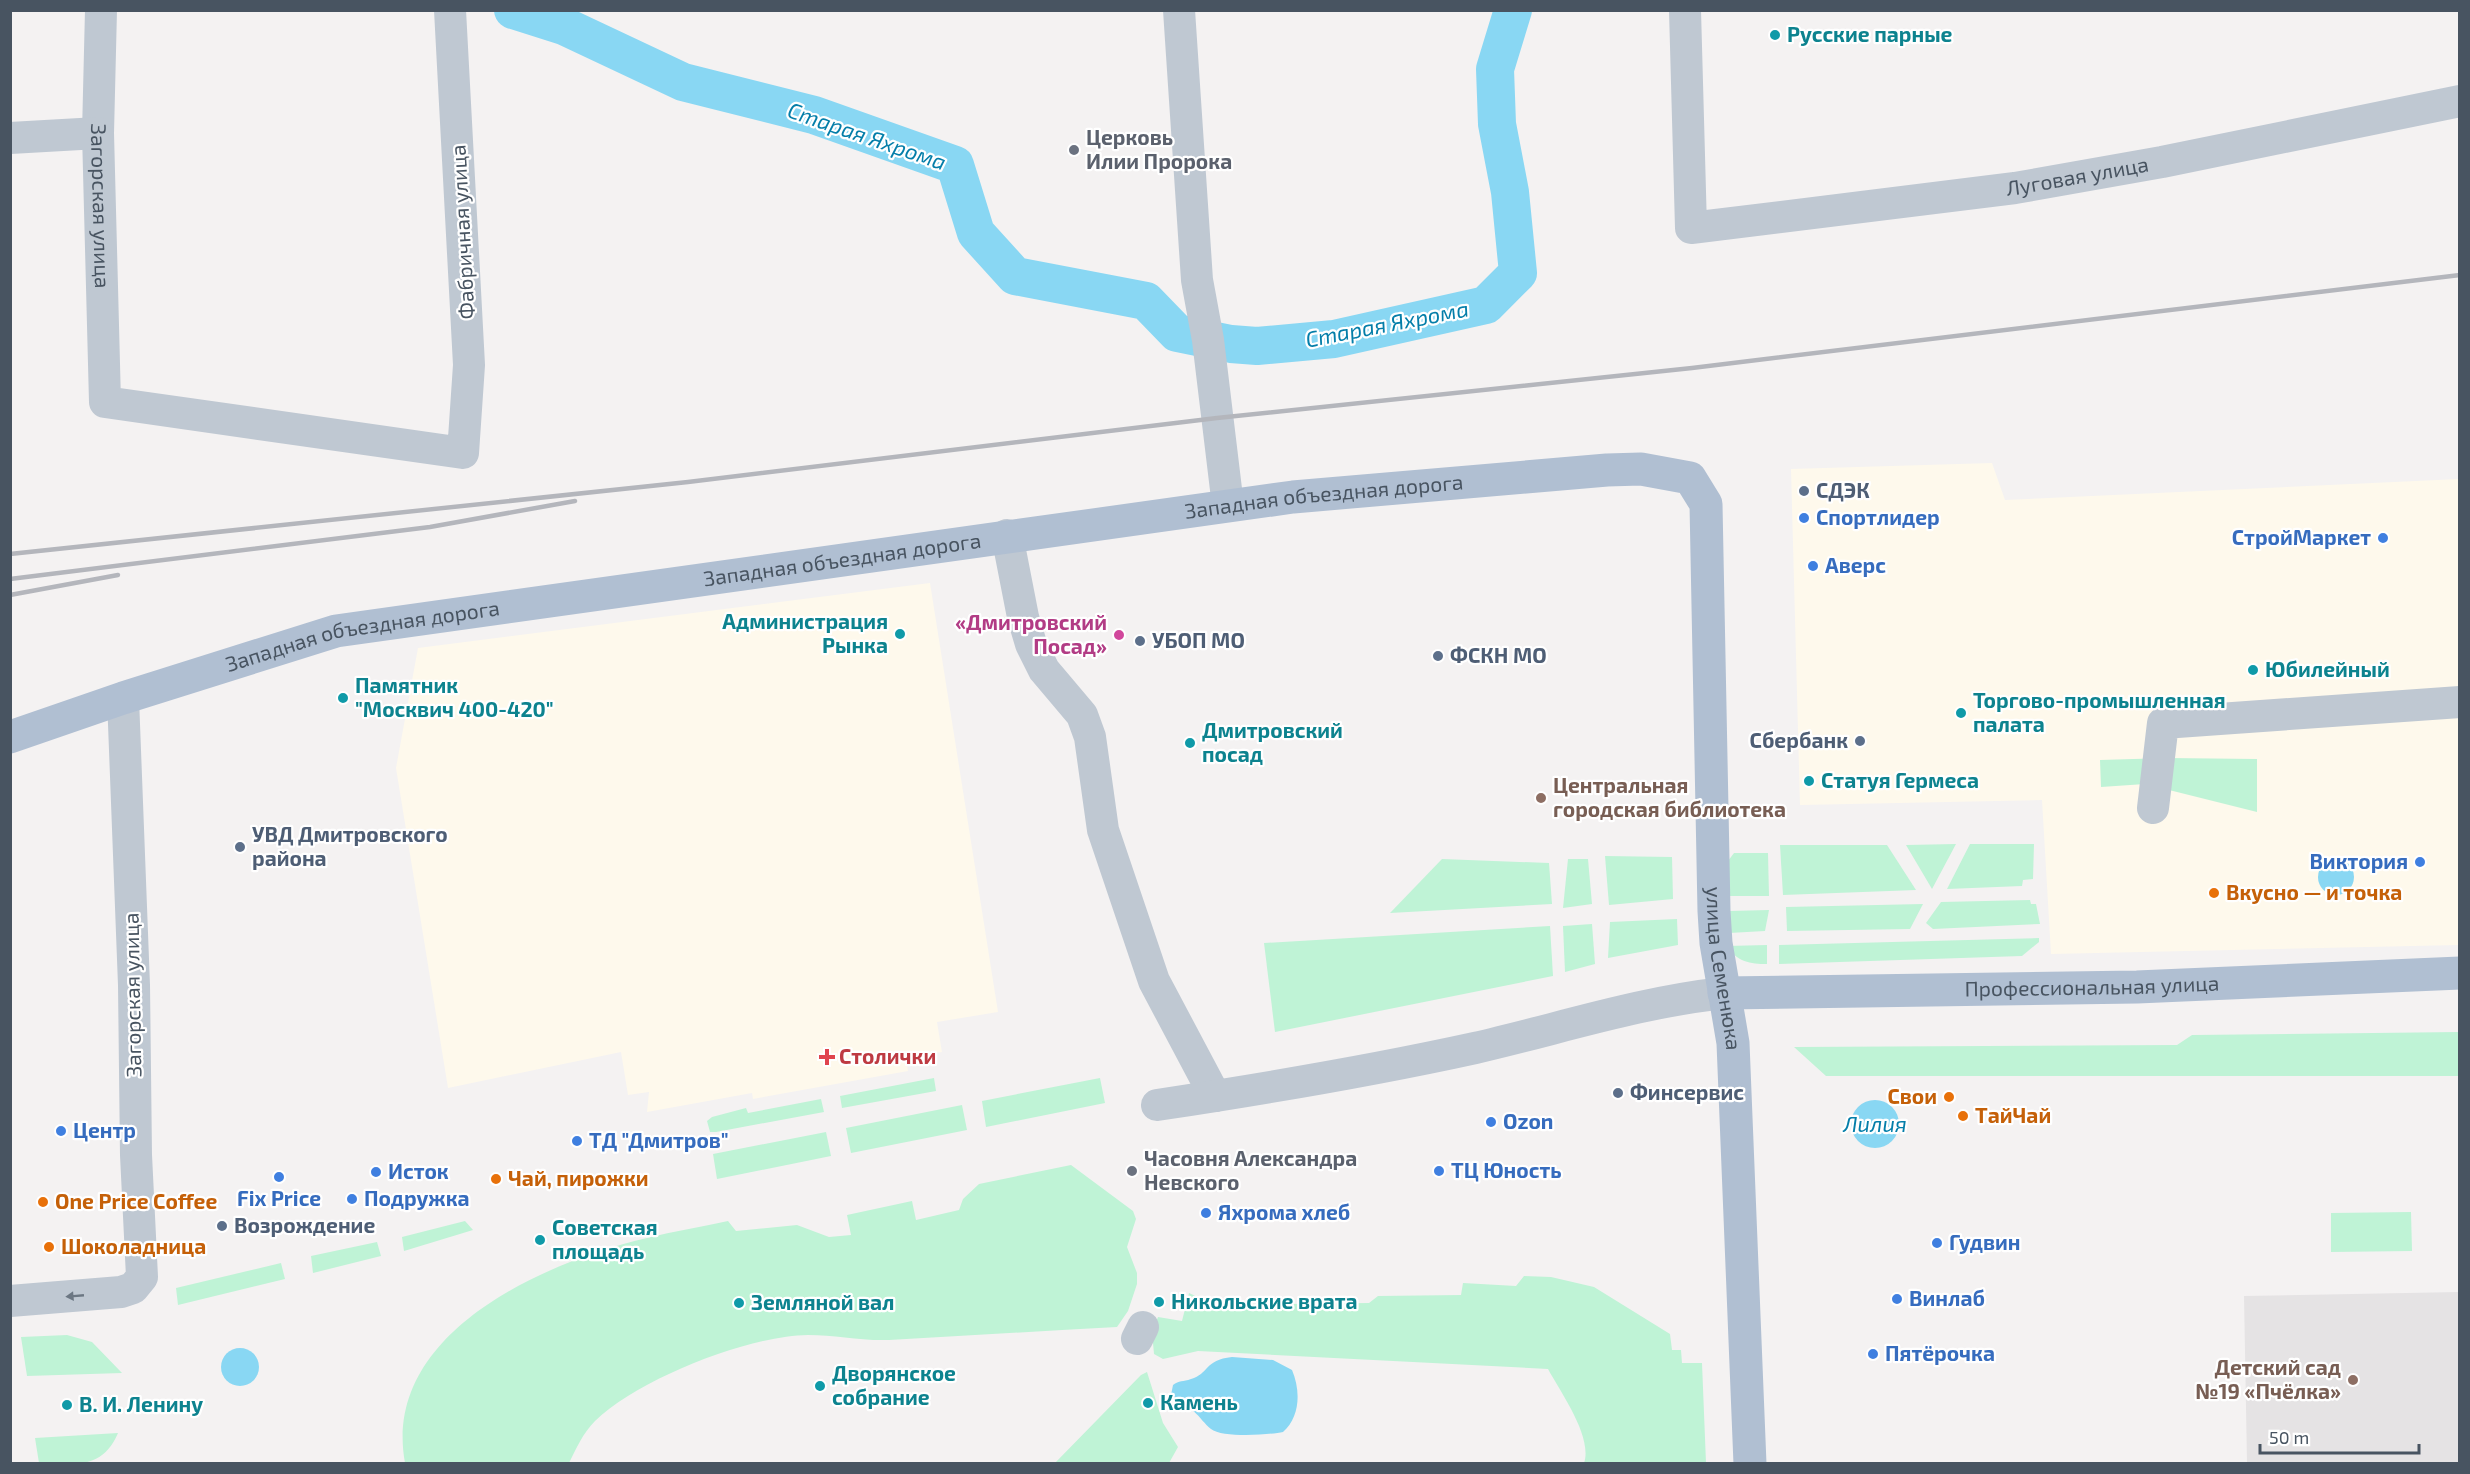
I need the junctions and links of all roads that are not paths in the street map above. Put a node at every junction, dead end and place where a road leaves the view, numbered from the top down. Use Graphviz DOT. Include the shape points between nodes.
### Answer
graph roads {
  1 [pos="101,10"];
  2 [pos="450,10"];
  3 [pos="1179,10"];
  4 [pos="1685,10"];
  5 [pos="2460,101"];
  6 [pos="98,133"];
  7 [pos="10,138"];
  8 [pos="105,402"];
  9 [pos="1690,477"];
  10 [pos="1228,506"];
  11 [pos="1007,536"];
  12 [pos="123,698"];
  13 [pos="2460,702"];
  14 [pos="10,737"];
  15 [pos="2153,808"];
  16 [pos="2460,973"];
  17 [pos="1724,993"];
  18 [pos="1215,1096"];
  19 [pos="1157,1105"];
  20 [pos="10,1301"];
  21 [pos="1750,1464"];
  1 -- 6 [label="street, Загорская улица"];
  2 -- 8 [label="street, Фабричная улица" via="469,364 463,453"];
  3 -- 10 [label="street" via="1197,280"];
  4 -- 5 [label="street, Луговая улица" via="1690,228 2015,188"];
  6 -- 7 [label="street"];
  6 -- 8 [label="street, Загорская улица"];
  9 -- 10 [label="main road, Западная объездная дорога" via="1641,469 1607,470"];
  9 -- 17 [label="main road, улица Семенюка" via="1706,504 1714,911"];
  10 -- 11 [label="main road, Западная объездная дорога"];
  11 -- 12 [label="main road, Западная объездная дорога" via="336,631"];
  11 -- 18 [label="street" via="1031,644 1044,670 1082,715 1090,737 1103,830 1154,981"];
  12 -- 14 [label="main road, Западная объездная дорога"];
  12 -- 20 [label="street, Загорская улица, one-way" via="142,1276 133,1288 121,1292"];
  13 -- 15 [label="street" via="2163,723"];
  16 -- 17 [label="main road, Профессиональная улица" via="2137,987"];
  17 -- 18 [label="street" via="1685,997 1475,1048"];
  17 -- 21 [label="main road, улица Семенюка" via="1733,1043"];
  18 -- 19 [label="street"];
}
